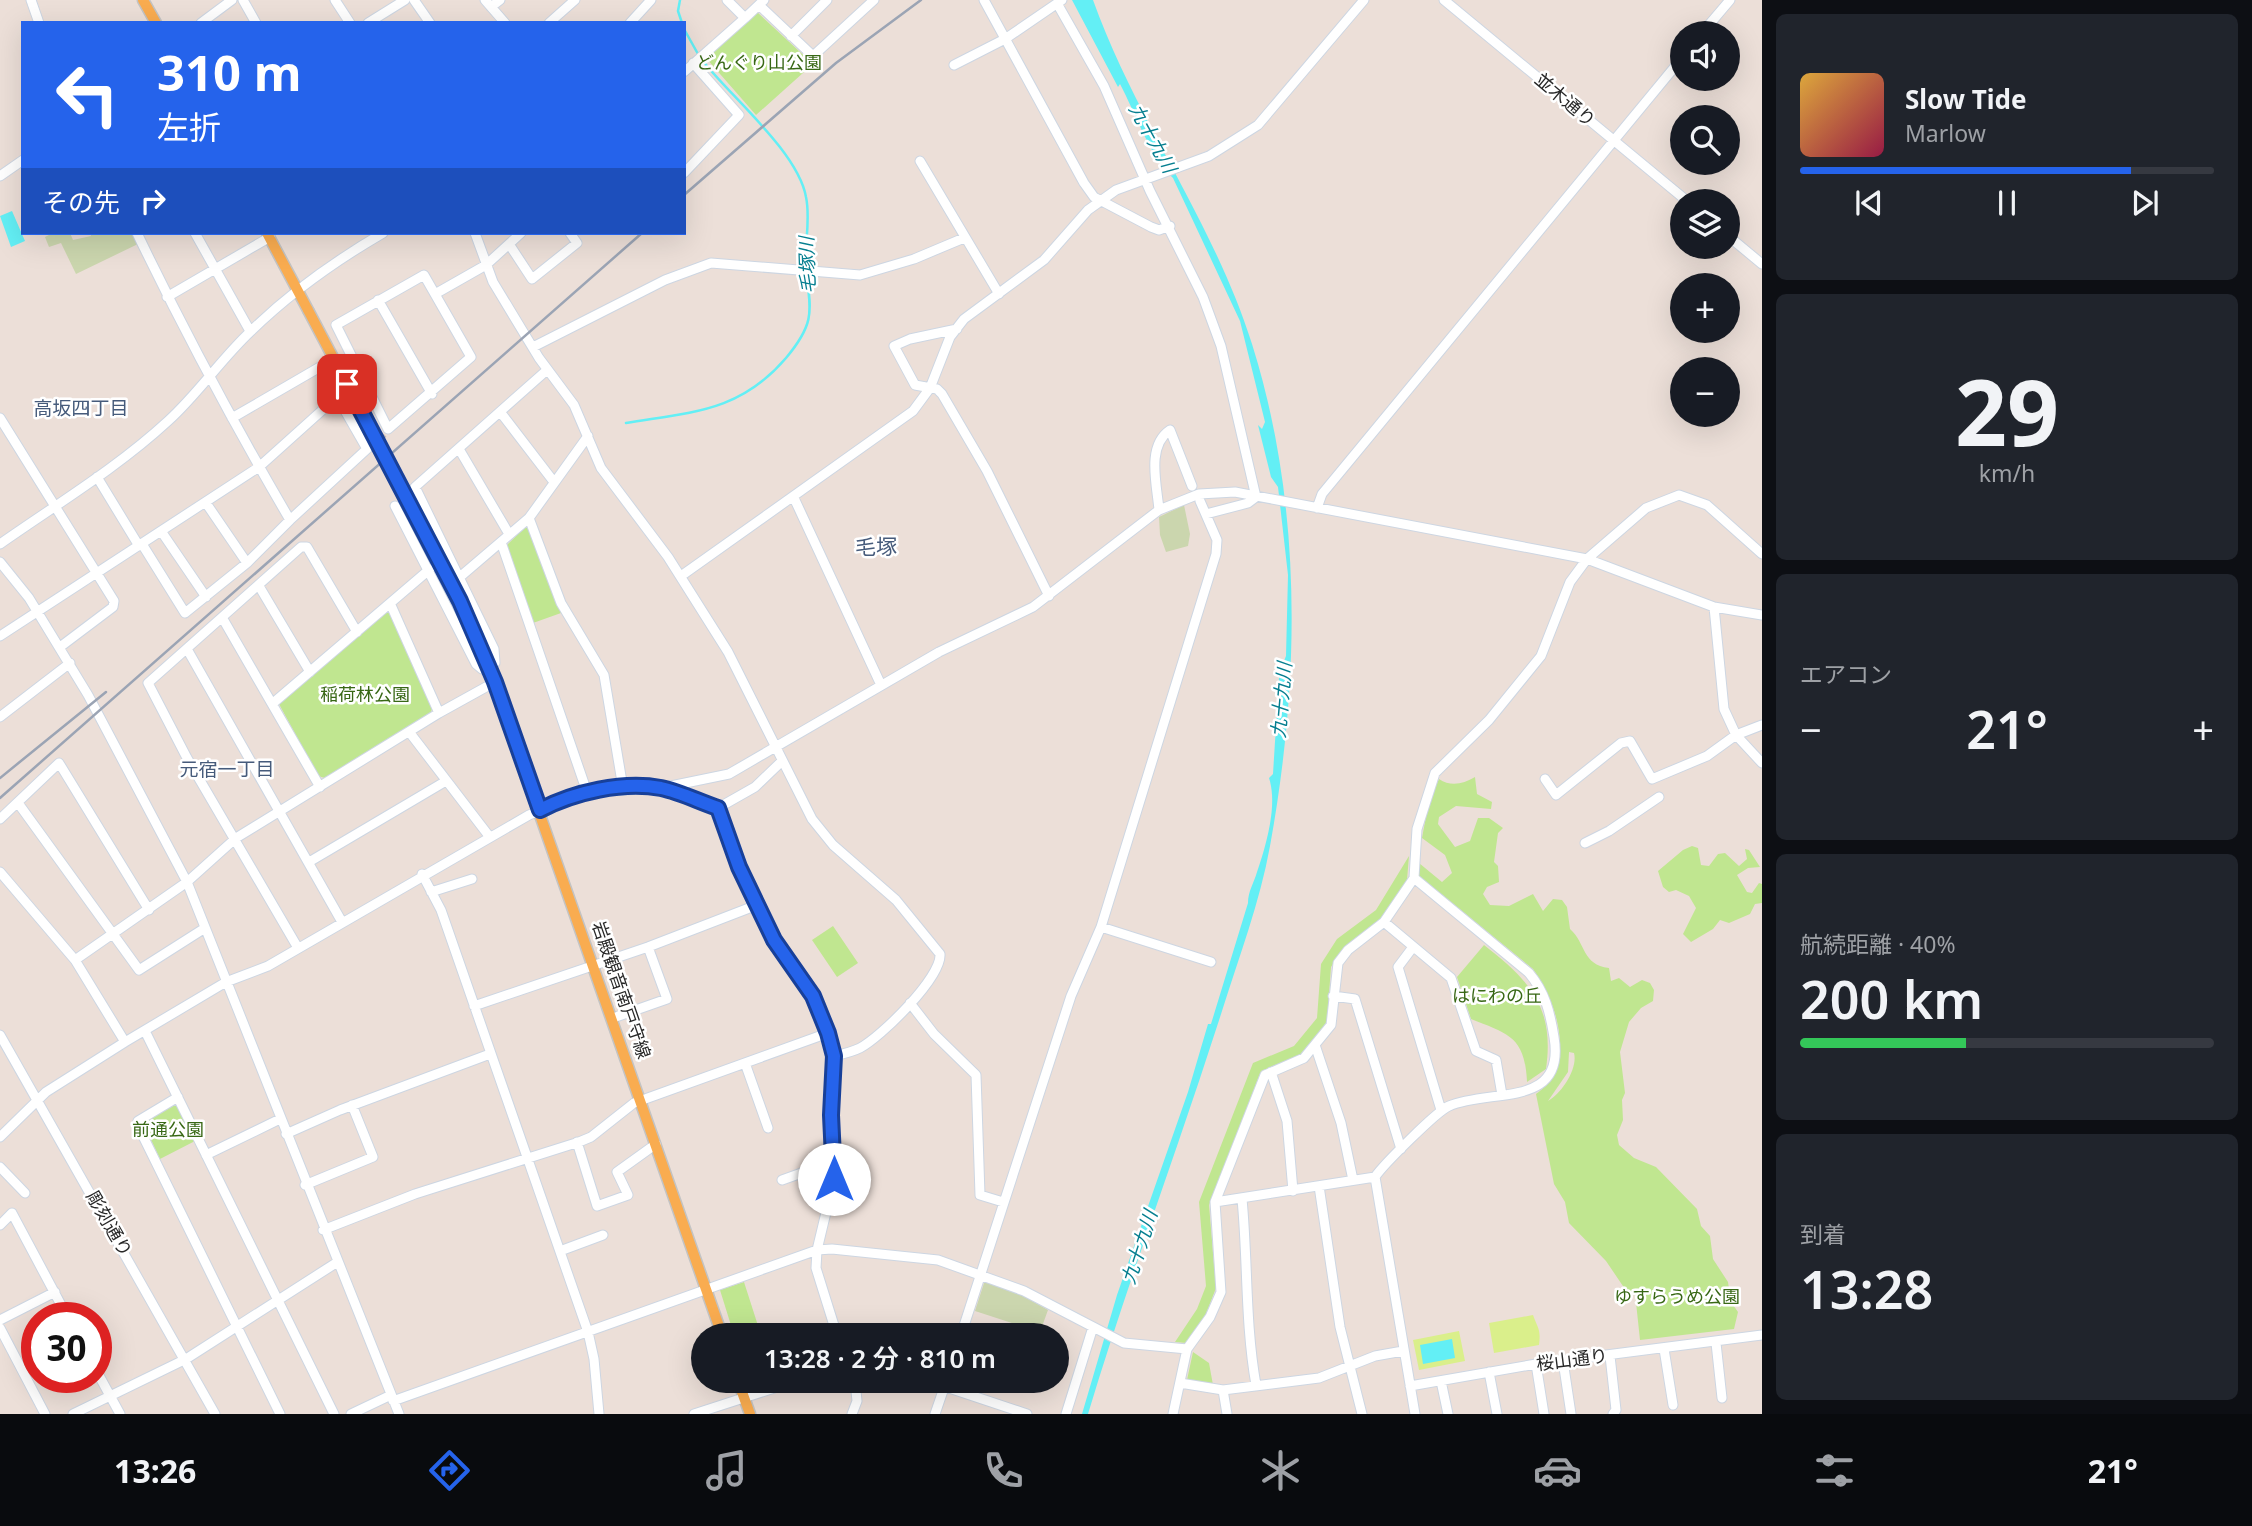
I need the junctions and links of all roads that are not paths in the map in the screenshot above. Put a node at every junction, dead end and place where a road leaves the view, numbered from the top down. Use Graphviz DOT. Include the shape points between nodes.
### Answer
graph roads {
  1 [pos="30,0"];
  2 [pos="143,0"];
  3 [pos="232,0"];
  4 [pos="243,0"];
  5 [pos="335,0"];
  6 [pos="405,0"];
  7 [pos="414,0"];
  8 [pos="500,0"];
  9 [pos="575,0"];
  10 [pos="651,0"];
  11 [pos="727,0"];
  12 [pos="827,0"];
  13 [pos="874,0"];
  14 [pos="984,0"];
  15 [pos="1364,0"];
  16 [pos="1444,0"];
  17 [pos="1730,0"];
  18 [pos="762,2"];
  19 [pos="1060,2"];
  20 [pos="488,4"];
  21 [pos="745,18"];
  22 [pos="38,21"];
  23 [pos="155,21"];
  24 [pos="204,21"];
  25 [pos="255,21"];
  26 [pos="349,21"];
  27 [pos="371,21"];
  28 [pos="429,21"];
  29 [pos="503,21"];
  30 [pos="551,21"];
  31 [pos="631,21"];
  32 [pos="1712,21"];
  33 [pos="791,36"];
  34 [pos="1005,38"];
  35 [pos="693,63"];
  36 [pos="954,65"];
  37 [pos="686,70"];
  38 [pos="1670,73"];
  39 [pos="1614,141"];
  40 [pos="920,160"];
  41 [pos="21,161"];
  42 [pos="686,171"];
  43 [pos="0,176"];
  44 [pos="1146,177"];
  45 [pos="1672,189"];
  46 [pos="1101,200"];
  47 [pos="1170,226"];
  48 [pos="138,235"];
  49 [pos="196,235"];
  50 [pos="268,235"];
  51 [pos="380,235"];
  52 [pos="476,235"];
  53 [pos="519,235"];
  54 [pos="571,235"];
  55 [pos="964,238"];
  56 [pos="509,244"];
  57 [pos="1740,246"];
  58 [pos="1762,264"];
  59 [pos="486,265"];
  60 [pos="214,268"];
  61 [pos="297,289"];
  62 [pos="435,294"];
  63 [pos="999,294"];
  64 [pos="167,297"];
  65 [pos="378,300"];
  66 [pos="957,329"];
  67 [pos="250,331"];
  68 [pos="533,347"];
  69 [pos="547,370"];
  70 [pos="209,378"];
  71 [pos="930,388"];
  72 [pos="432,394"];
  73 [pos="338,396"];
  74 [pos="500,413"];
  75 [pos="0,418"];
  76 [pos="232,418"];
  77 [pos="588,436"];
  78 [pos="459,449"];
  79 [pos="259,467"];
  80 [pos="97,477"];
  81 [pos="554,482"];
  82 [pos="1192,486"];
  83 [pos="1259,497"];
  84 [pos="794,498"];
  85 [pos="1200,501"];
  86 [pos="205,503"];
  87 [pos="55,505"];
  88 [pos="396,506"];
  89 [pos="1317,509"];
  90 [pos="1159,510"];
  91 [pos="1206,514"];
  92 [pos="529,518"];
  93 [pos="290,520"];
  94 [pos="161,531"];
  95 [pos="509,534"];
  96 [pos="501,542"];
  97 [pos="0,544"];
  98 [pos="140,545"];
  99 [pos="1762,554"];
  100 [pos="1587,559"];
  101 [pos="0,562"];
  102 [pos="247,563"];
  103 [pos="430,569"];
  104 [pos="97,573"];
  105 [pos="461,576"];
  106 [pos="681,576"];
  107 [pos="259,586"];
  108 [pos="1049,596"];
  109 [pos="206,597"];
  110 [pos="390,603"];
  111 [pos="1714,607"];
  112 [pos="38,612"];
  113 [pos="1762,615"];
  114 [pos="223,618"];
  115 [pos="357,632"];
  116 [pos="0,636"];
  117 [pos="60,647"];
  118 [pos="187,649"];
  119 [pos="70,663"];
  120 [pos="487,663"];
  121 [pos="310,672"];
  122 [pos="495,682"];
  123 [pos="881,685"];
  124 [pos="272,704"];
  125 [pos="439,713"];
  126 [pos="0,717"];
  127 [pos="1762,725"];
  128 [pos="410,733"];
  129 [pos="1736,735"];
  130 [pos="774,747"];
  131 [pos="781,762"];
  132 [pos="1762,763"];
  133 [pos="1545,779"];
  134 [pos="446,781"];
  135 [pos="320,787"];
  136 [pos="623,788"];
  137 [pos="661,788"];
  138 [pos="587,792"];
  139 [pos="1659,797"];
  140 [pos="18,803"];
  141 [pos="718,808"];
  142 [pos="540,810"];
  143 [pos="281,811"];
  144 [pos="0,819"];
  145 [pos="489,836"];
  146 [pos="236,838"];
  147 [pos="1585,843"];
  148 [pos="309,862"];
  149 [pos="0,872"];
  150 [pos="422,874"];
  151 [pos="1414,878"];
  152 [pos="472,879"];
  153 [pos="187,882"];
  154 [pos="431,892"];
  155 [pos="757,905"];
  156 [pos="149,909"];
  157 [pos="342,922"];
  158 [pos="1384,922"];
  159 [pos="1101,927"];
  160 [pos="205,928"];
  161 [pos="112,934"];
  162 [pos="648,947"];
  163 [pos="1413,947"];
  164 [pos="298,948"];
  165 [pos="75,960"];
  166 [pos="1211,962"];
  167 [pos="593,963"];
  168 [pos="226,982"];
  169 [pos="1333,996"];
  170 [pos="910,1003"];
  171 [pos="474,1006"];
  172 [pos="612,1018"];
  173 [pos="145,1031"];
  174 [pos="828,1033"];
  175 [pos="0,1035"];
  176 [pos="125,1042"];
  177 [pos="1315,1045"];
  178 [pos="490,1054"];
  179 [pos="834,1056"];
  180 [pos="745,1063"];
  181 [pos="1271,1072"];
  182 [pos="1502,1095"];
  183 [pos="178,1097"];
  184 [pos="37,1099"];
  185 [pos="641,1100"];
  186 [pos="352,1105"];
  187 [pos="1441,1110"];
  188 [pos="280,1119"];
  189 [pos="768,1128"];
  190 [pos="286,1134"];
  191 [pos="0,1137"];
  192 [pos="577,1142"];
  193 [pos="656,1144"];
  194 [pos="1401,1149"];
  195 [pos="206,1155"];
  196 [pos="526,1158"];
  197 [pos="835,1161"];
  198 [pos="0,1167"];
  199 [pos="1375,1177"];
  200 [pos="782,1180"];
  201 [pos="1353,1180"];
  202 [pos="305,1185"];
  203 [pos="1319,1186"];
  204 [pos="1293,1191"];
  205 [pos="25,1193"];
  206 [pos="1242,1199"];
  207 [pos="1003,1202"];
  208 [pos="1216,1202"];
  209 [pos="0,1225"];
  210 [pos="323,1230"];
  211 [pos="603,1235"];
  212 [pos="560,1251"];
  213 [pos="817,1251"];
  214 [pos="336,1263"];
  215 [pos="981,1274"];
  216 [pos="707,1290"];
  217 [pos="55,1292"];
  218 [pos="278,1301"];
  219 [pos="60,1302"];
  220 [pos="0,1320"];
  221 [pos="718,1323"];
  222 [pos="833,1323"];
  223 [pos="965,1323"];
  224 [pos="237,1326"];
  225 [pos="1094,1327"];
  226 [pos="0,1328"];
  227 [pos="588,1332"];
  228 [pos="1762,1335"];
  229 [pos="1717,1343"];
  230 [pos="1187,1349"];
  231 [pos="1664,1349"];
  232 [pos="1403,1351"];
  233 [pos="1610,1356"];
  234 [pos="186,1359"];
  235 [pos="1563,1361"];
  236 [pos="1536,1364"];
  237 [pos="1348,1367"];
  238 [pos="1489,1372"];
  239 [pos="1441,1381"];
  240 [pos="1180,1383"];
  241 [pos="1256,1385"];
  242 [pos="1410,1386"];
  243 [pos="1223,1390"];
  244 [pos="108,1393"];
  245 [pos="742,1393"];
  246 [pos="757,1393"];
  247 [pos="856,1393"];
  248 [pos="942,1393"];
  249 [pos="972,1393"];
  250 [pos="110,1396"];
  251 [pos="744,1397"];
  252 [pos="392,1398"];
  253 [pos="1722,1398"];
  254 [pos="1672,1405"];
  255 [pos="45,1414"];
  256 [pos="73,1414"];
  257 [pos="120,1414"];
  258 [pos="215,1414"];
  259 [pos="280,1414"];
  260 [pos="334,1414"];
  261 [pos="351,1414"];
  262 [pos="399,1414"];
  263 [pos="599,1414"];
  264 [pos="694,1414"];
  265 [pos="750,1414"];
  266 [pos="852,1414"];
  267 [pos="935,1414"];
  268 [pos="1027,1414"];
  269 [pos="1066,1414"];
  270 [pos="1173,1414"];
  271 [pos="1227,1414"];
  272 [pos="1362,1414"];
  273 [pos="1415,1414"];
  274 [pos="1448,1414"];
  275 [pos="1497,1414"];
  276 [pos="1544,1414"];
  277 [pos="1571,1414"];
  278 [pos="1613,1414"];
  1 -- 22 [label="street"];
  2 -- 23 [label="main road"];
  3 -- 24 [label="street"];
  4 -- 25 [label="street"];
  5 -- 26 [label="street"];
  6 -- 27 [label="street"];
  7 -- 28 [label="street"];
  8 -- 20 [label="street"];
  9 -- 30 [label="street"];
  10 -- 31 [label="street"];
  11 -- 21 [label="street"];
  12 -- 33 [label="street"];
  13 -- 33 [label="street" via="816,55"];
  14 -- 34 [label="street"];
  15 -- 44 [label="street" via="1258,125 1226,148"];
  16 -- 39 [label="street, 並木通り"];
  17 -- 32 [label="street"];
  18 -- 21 [label="street"];
  18 -- 33 [label="street"];
  19 -- 34 [label="street"];
  19 -- 44 [label="street"];
  20 -- 29 [label="street"];
  21 -- 35 [label="street"];
  34 -- 36 [label="street"];
  34 -- 46 [label="street" via="1084,183"];
  35 -- 37 [label="street"];
  35 -- 42 [label="street" via="738,115"];
  38 -- 39 [label="street"];
  39 -- 45 [label="street, 並木通り"];
  39 -- 89 [label="street" via="1322,494"];
  40 -- 55 [label="street"];
  41 -- 43 [label="street"];
  44 -- 46 [label="street"];
  44 -- 47 [label="street"];
  46 -- 47 [label="street" via="1151,227"];
  46 -- 63 [label="street" via="1044,260"];
  47 -- 83 [label="street" via="1221,346"];
  48 -- 64 [label="street"];
  49 -- 60 [label="street"];
  50 -- 60 [label="street"];
  50 -- 61 [label="main road"];
  51 -- 61 [label="street"];
  52 -- 59 [label="street"];
  53 -- 56 [label="street"];
  54 -- 56 [label="street" via="577,243 533,279"];
  55 -- 63 [label="street"];
  55 -- 68 [label="street" via="860,275 711,263 665,280"];
  56 -- 59 [label="street"];
  57 -- 58 [label="street"];
  59 -- 62 [label="street"];
  59 -- 68 [label="street"];
  60 -- 64 [label="street"];
  60 -- 67 [label="street"];
  61 -- 67 [label="street"];
  61 -- 120 [label="main road, 岩殿観音南戸守線, bridge" via="433,547"];
  62 -- 65 [label="street" via="422,275"];
  62 -- 72 [label="street" via="471,357"];
  63 -- 66 [label="street"];
  64 -- 70 [label="street"];
  65 -- 72 [label="street"];
  65 -- 72 [label="street" via="338,322 336,329 383,424 391,428"];
  66 -- 71 [label="street"];
  66 -- 71 [label="street" via="894,346 915,385"];
  67 -- 70 [label="street"];
  68 -- 69 [label="street"];
  69 -- 74 [label="street"];
  69 -- 77 [label="street" via="574,405"];
  70 -- 76 [label="street"];
  70 -- 80 [label="street" via="148,439"];
  71 -- 84 [label="street" via="901,422"];
  71 -- 108 [label="street" via="942,394 987,471"];
  73 -- 76 [label="street" via="320,367"];
  73 -- 79 [label="street"];
  73 -- 93 [label="street" via="367,449"];
  74 -- 78 [label="street"];
  74 -- 81 [label="street"];
  75 -- 87 [label="street"];
  76 -- 79 [label="street"];
  77 -- 81 [label="street"];
  77 -- 106 [label="street" via="612,485"];
  78 -- 95 [label="street"];
  78 -- 105 [label="street" via="415,487"];
  79 -- 86 [label="street"];
  79 -- 93 [label="street"];
  80 -- 87 [label="street"];
  80 -- 98 [label="street"];
  81 -- 92 [label="street"];
  82 -- 90 [label="street" via="1171,429 1160,439 1155,460"];
  83 -- 89 [label="street"];
  83 -- 90 [label="street" via="1234,492 1199,494"];
  83 -- 91 [label="street"];
  84 -- 106 [label="street"];
  84 -- 123 [label="street"];
  85 -- 91 [label="street"];
  86 -- 94 [label="street"];
  86 -- 102 [label="street"];
  87 -- 97 [label="street"];
  87 -- 104 [label="street"];
  88 -- 103 [label="street"];
  89 -- 100 [label="street"];
  90 -- 108 [label="street"];
  91 -- 159 [label="street" via="1217,540 1216,554"];
  92 -- 95 [label="street"];
  92 -- 136 [label="street" via="561,603 604,675"];
  93 -- 102 [label="street"];
  94 -- 98 [label="street"];
  94 -- 109 [label="street"];
  95 -- 96 [label="street"];
  96 -- 105 [label="street"];
  96 -- 138 [label="street"];
  98 -- 104 [label="street"];
  98 -- 109 [label="street" via="185,613"];
  99 -- 100 [label="street" via="1713,509 1679,495 1646,508"];
  100 -- 111 [label="street"];
  100 -- 151 [label="street" via="1570,582 1541,656 1489,720 1435,773 1417,829"];
  101 -- 112 [label="street"];
  102 -- 109 [label="street"];
  103 -- 110 [label="street"];
  103 -- 120 [label="street" via="476,664 482,669"];
  104 -- 112 [label="street"];
  104 -- 117 [label="street" via="113,607"];
  105 -- 120 [label="street" via="494,649 495,663"];
  106 -- 130 [label="street" via="728,652"];
  107 -- 114 [label="street"];
  107 -- 115 [label="street" via="301,547 307,547"];
  107 -- 121 [label="street"];
  108 -- 123 [label="street"];
  110 -- 115 [label="street"];
  110 -- 125 [label="street"];
  111 -- 113 [label="street"];
  111 -- 129 [label="street" via="1724,709"];
  112 -- 116 [label="street"];
  112 -- 117 [label="street"];
  114 -- 118 [label="street"];
  114 -- 124 [label="street"];
  115 -- 121 [label="street"];
  117 -- 119 [label="street"];
  118 -- 143 [label="street"];
  118 -- 146 [label="street" via="148,683"];
  119 -- 126 [label="street"];
  119 -- 153 [label="street"];
  120 -- 122 [label="main road, 岩殿観音南戸守線"];
  121 -- 124 [label="street"];
  122 -- 125 [label="street"];
  122 -- 142 [label="main road, 岩殿観音南戸守線"];
  123 -- 130 [label="street"];
  124 -- 135 [label="street"];
  125 -- 128 [label="street"];
  127 -- 129 [label="street"];
  128 -- 134 [label="street"];
  128 -- 135 [label="street"];
  129 -- 132 [label="street"];
  129 -- 133 [label="street" via="1707,756 1652,779 1630,741 1621,743 1556,795"];
  130 -- 131 [label="street"];
  130 -- 137 [label="street" via="729,774"];
  131 -- 141 [label="street" via="755,788"];
  131 -- 170 [label="street" via="821,833 896,900 940,954 938,968"];
  134 -- 145 [label="street"];
  134 -- 148 [label="street"];
  135 -- 143 [label="street"];
  136 -- 137 [label="street"];
  136 -- 138 [label="street"];
  137 -- 141 [label="street"];
  138 -- 142 [label="street"];
  139 -- 147 [label="street"];
  140 -- 144 [label="street"];
  140 -- 156 [label="street" via="59,763"];
  140 -- 161 [label="street"];
  141 -- 155 [label="street"];
  142 -- 145 [label="street"];
  142 -- 167 [label="main road, 岩殿観音南戸守線"];
  143 -- 146 [label="street"];
  143 -- 148 [label="street"];
  145 -- 150 [label="street"];
  146 -- 153 [label="street"];
  146 -- 164 [label="street"];
  148 -- 157 [label="street"];
  149 -- 165 [label="street"];
  150 -- 154 [label="street"];
  150 -- 157 [label="street"];
  151 -- 158 [label="street"];
  151 -- 182 [label="street" via="1529,973 1545,997 1555,1041 1552,1070 1532,1089"];
  152 -- 154 [label="street"];
  153 -- 156 [label="street"];
  153 -- 160 [label="street"];
  154 -- 171 [label="street"];
  155 -- 162 [label="street"];
  155 -- 174 [label="street" via="779,949 816,1003"];
  156 -- 161 [label="street"];
  157 -- 164 [label="street"];
  158 -- 163 [label="street"];
  158 -- 169 [label="street" via="1338,963"];
  159 -- 166 [label="street"];
  159 -- 207 [label="street" via="1071,996"];
  160 -- 161 [label="street" via="139,970"];
  160 -- 168 [label="street"];
  161 -- 165 [label="street"];
  162 -- 167 [label="street"];
  162 -- 172 [label="street" via="667,999"];
  163 -- 182 [label="street" via="1451,978 1476,1051 1496,1060"];
  163 -- 187 [label="street" via="1398,967"];
  164 -- 168 [label="street"];
  165 -- 176 [label="street"];
  167 -- 171 [label="street"];
  167 -- 172 [label="main road, 岩殿観音南戸守線"];
  168 -- 173 [label="street"];
  168 -- 188 [label="street"];
  169 -- 177 [label="street" via="1331,1025"];
  169 -- 194 [label="street" via="1355,999"];
  170 -- 179 [label="street" via="863,1047"];
  170 -- 207 [label="street" via="976,1075 980,1195"];
  171 -- 178 [label="street"];
  172 -- 185 [label="main road, 岩殿観音南戸守線"];
  173 -- 176 [label="street"];
  173 -- 183 [label="street"];
  174 -- 179 [label="street"];
  174 -- 180 [label="street"];
  175 -- 184 [label="street, 彫刻通り"];
  176 -- 184 [label="street"];
  177 -- 181 [label="street" via="1304,1058"];
  177 -- 201 [label="street" via="1341,1123"];
  178 -- 186 [label="street"];
  178 -- 196 [label="street"];
  179 -- 197 [label="street" via="831,1115"];
  180 -- 185 [label="street"];
  180 -- 189 [label="street"];
  181 -- 204 [label="street" via="1287,1121"];
  181 -- 208 [label="street" via="1265,1075 1249,1112"];
  182 -- 187 [label="street"];
  183 -- 195 [label="street"];
  183 -- 224 [label="street" via="138,1121 139,1130"];
  184 -- 191 [label="street"];
  184 -- 234 [label="street, 彫刻通り"];
  185 -- 192 [label="street" via="591,1137"];
  185 -- 193 [label="main road, 岩殿観音南戸守線"];
  186 -- 190 [label="street"];
  186 -- 202 [label="street" via="373,1157"];
  187 -- 194 [label="street"];
  188 -- 190 [label="street"];
  188 -- 195 [label="street"];
  190 -- 202 [label="street"];
  192 -- 193 [label="street" via="597,1206 628,1195 617,1172"];
  192 -- 196 [label="street"];
  193 -- 216 [label="main road, 岩殿観音南戸守線"];
  194 -- 199 [label="street"];
  195 -- 218 [label="street"];
  196 -- 210 [label="street"];
  196 -- 212 [label="street"];
  197 -- 200 [label="street"];
  197 -- 213 [label="street"];
  198 -- 205 [label="street"];
  199 -- 201 [label="street"];
  199 -- 232 [label="street"];
  201 -- 203 [label="street"];
  202 -- 210 [label="street"];
  203 -- 204 [label="street"];
  203 -- 237 [label="street"];
  204 -- 206 [label="street"];
  206 -- 208 [label="street"];
  206 -- 241 [label="street" via="1246,1319"];
  207 -- 215 [label="street"];
  208 -- 230 [label="street" via="1221,1292"];
  209 -- 217 [label="street" via="12,1213"];
  210 -- 214 [label="street"];
  211 -- 212 [label="street"];
  212 -- 227 [label="street"];
  213 -- 215 [label="street" via="938,1260"];
  213 -- 216 [label="street"];
  213 -- 222 [label="street" via="820,1286"];
  214 -- 218 [label="street"];
  214 -- 252 [label="street"];
  215 -- 223 [label="street"];
  215 -- 225 [label="street"];
  216 -- 221 [label="main road, 岩殿観音南戸守線"];
  216 -- 227 [label="street"];
  217 -- 219 [label="street"];
  217 -- 220 [label="street"];
  218 -- 224 [label="street"];
  218 -- 260 [label="street"];
  224 -- 234 [label="street"];
  224 -- 259 [label="street"];
  225 -- 230 [label="street" via="1138,1346"];
  225 -- 269 [label="street"];
  226 -- 255 [label="street"];
  227 -- 252 [label="street"];
  227 -- 263 [label="street"];
  228 -- 229 [label="street, 桜山通り"];
  229 -- 231 [label="street, 桜山通り"];
  229 -- 253 [label="street"];
  230 -- 240 [label="street"];
  231 -- 233 [label="street, 桜山通り"];
  231 -- 254 [label="street"];
  232 -- 237 [label="street"];
  232 -- 242 [label="street"];
  233 -- 235 [label="street, 桜山通り"];
  233 -- 278 [label="street"];
  234 -- 250 [label="street"];
  234 -- 258 [label="street, 彫刻通り"];
  235 -- 236 [label="street, 桜山通り"];
  235 -- 277 [label="street"];
  236 -- 238 [label="street, 桜山通り"];
  236 -- 276 [label="street"];
  237 -- 241 [label="street" via="1319,1378"];
  237 -- 272 [label="street"];
  238 -- 239 [label="street, 桜山通り"];
  238 -- 275 [label="street"];
  239 -- 242 [label="street, 桜山通り"];
  239 -- 274 [label="street"];
  240 -- 243 [label="street"];
  240 -- 270 [label="street"];
  241 -- 243 [label="street"];
  242 -- 273 [label="street"];
  243 -- 271 [label="street"];
  244 -- 250 [label="street"];
  245 -- 251 [label="main road"];
  246 -- 251 [label="street"];
  247 -- 266 [label="street"];
  248 -- 267 [label="street"];
  249 -- 268 [label="street"];
  250 -- 256 [label="street"];
  250 -- 257 [label="street"];
  251 -- 264 [label="street"];
  251 -- 265 [label="main road"];
  252 -- 261 [label="street"];
  252 -- 262 [label="street"];
}
